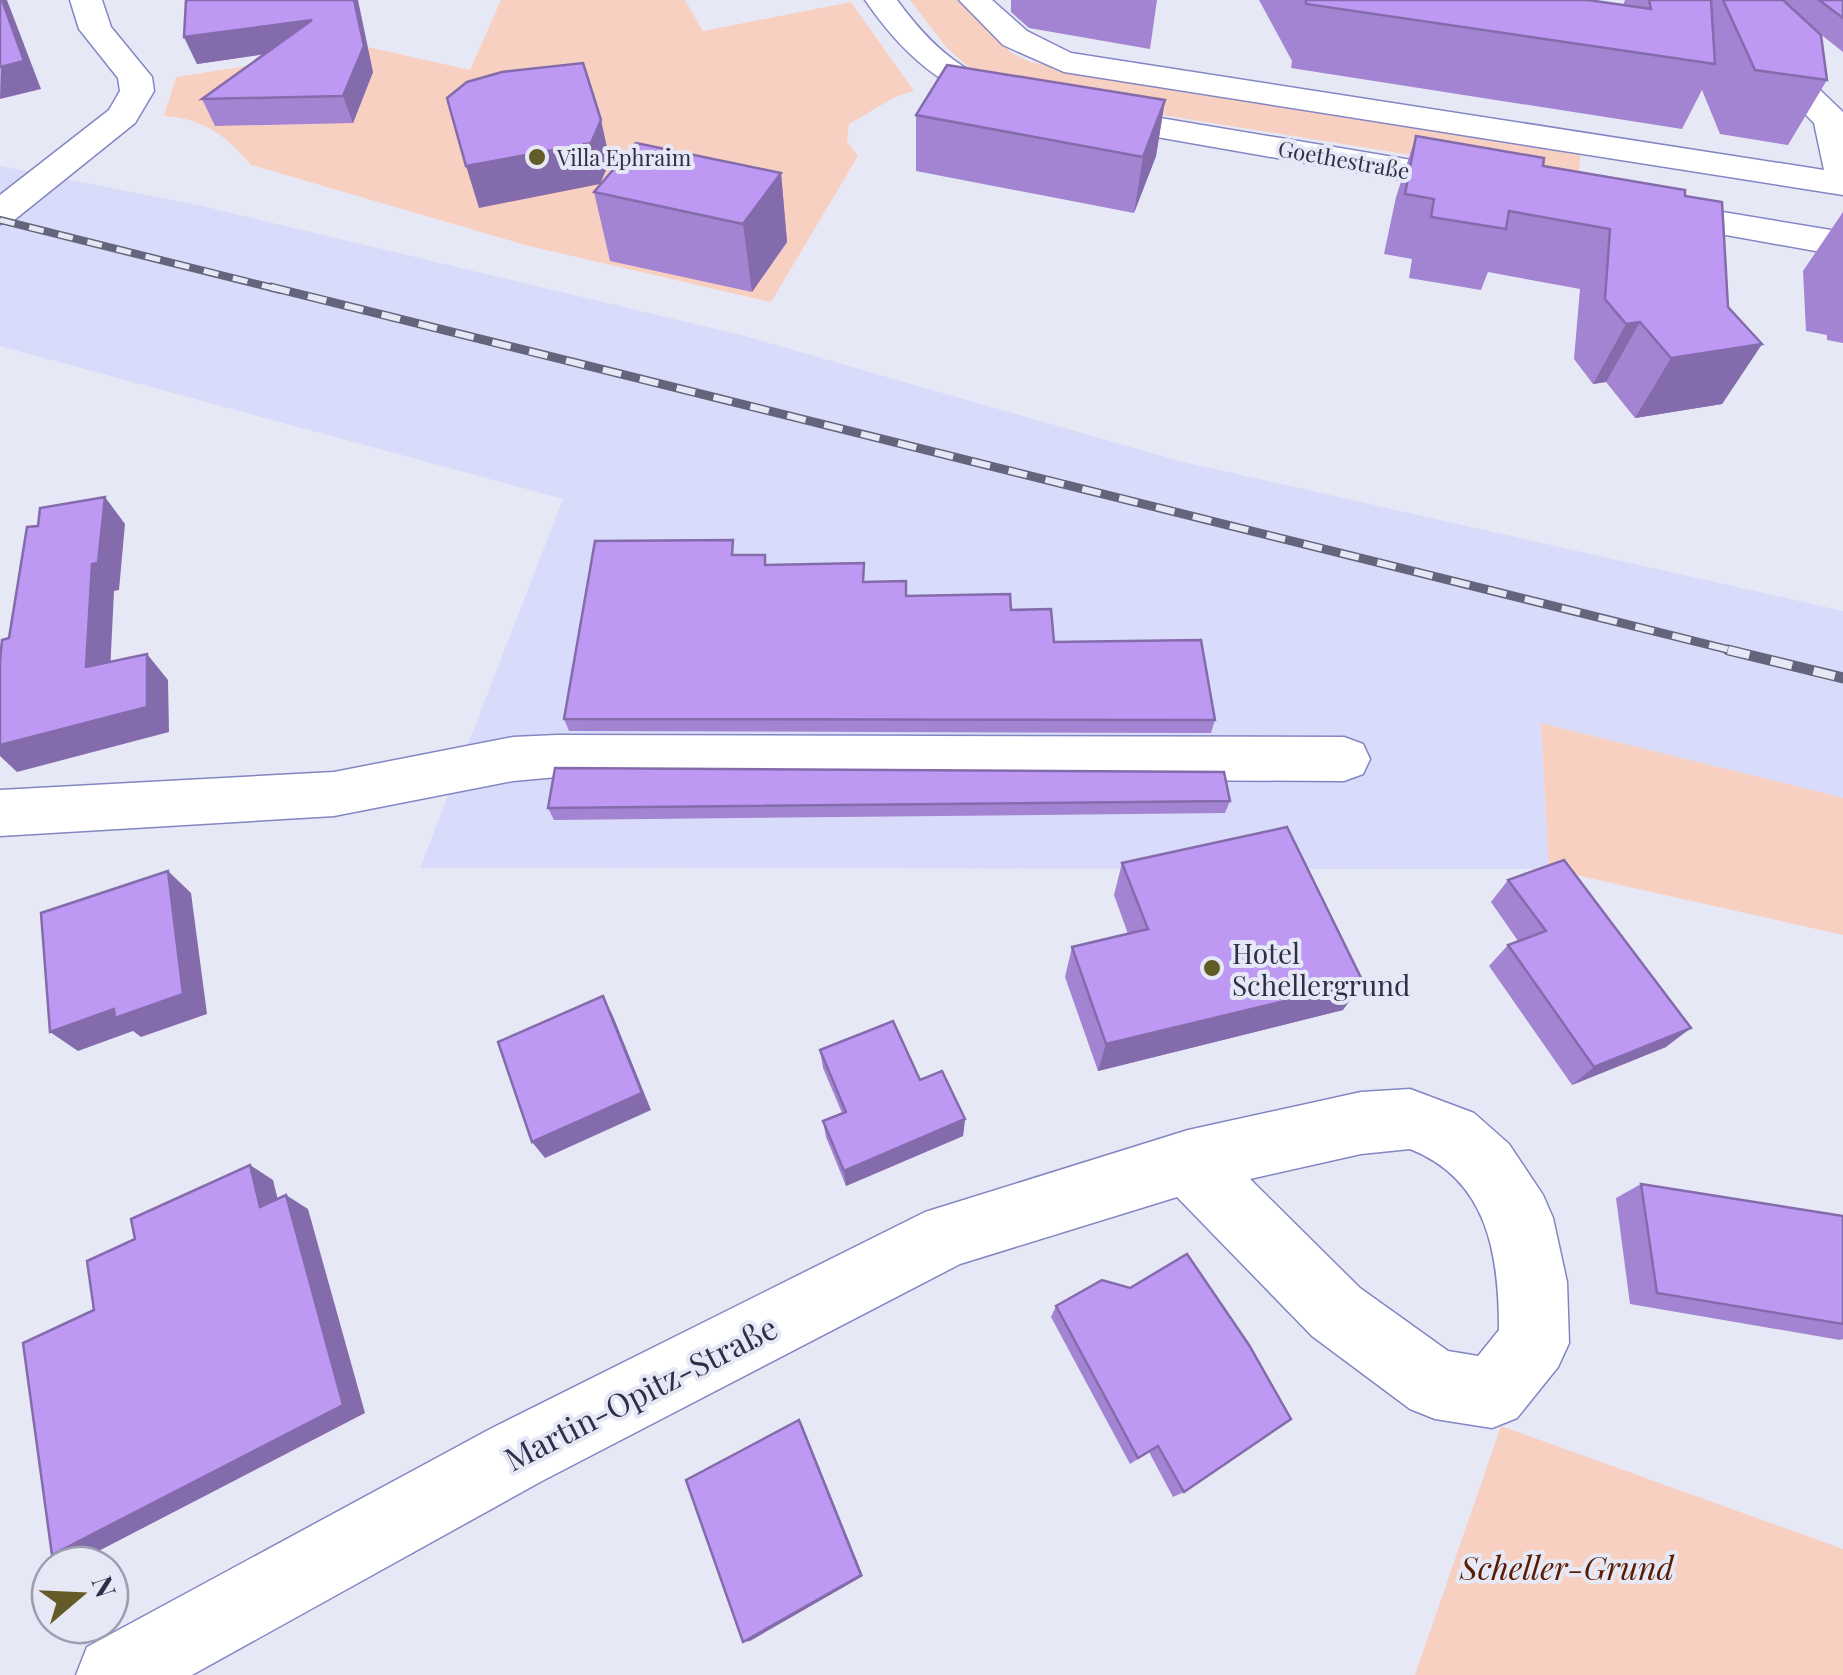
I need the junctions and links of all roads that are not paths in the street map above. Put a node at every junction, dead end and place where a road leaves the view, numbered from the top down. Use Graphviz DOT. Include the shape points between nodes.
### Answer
graph roads {
  1 [pos="86,0"];
  2 [pos="881,0"];
  3 [pos="975,0"];
  4 [pos="1706,10"];
  5 [pos="1843,174"];
  6 [pos="1843,184"];
  7 [pos="1510,188"];
  8 [pos="1608,204"];
  9 [pos="0,213"];
  10 [pos="1843,244"];
  11 [pos="1344,758"];
  12 [pos="0,813"];
  13 [pos="1188,1162"];
  14 [pos="115,1675"];
  1 -- 9 [label="street" via="94,29 135,77 137,91 123,116"];
  2 -- 7 [label="street, Goethestraße" via="914,46 978,89 1050,109"];
  3 -- 6 [label="street, Goethestraße" via="1020,44 1064,62"];
  4 -- 5 [label="street" via="1830,120"];
  8 -- 10 [label="street"];
  11 -- 12 [label="street" via="556,756 334,794"];
  13 -- 13 [label="street, Martin-Opitz-Straße" via="1336,1312 1435,1384 1492,1393 1534,1343 1534,1282 1520,1218 1486,1166 1452,1134 1410,1119 1361,1124"];
  13 -- 14 [label="street, Martin-Opitz-Straße" via="948,1235 516,1454"];
}
